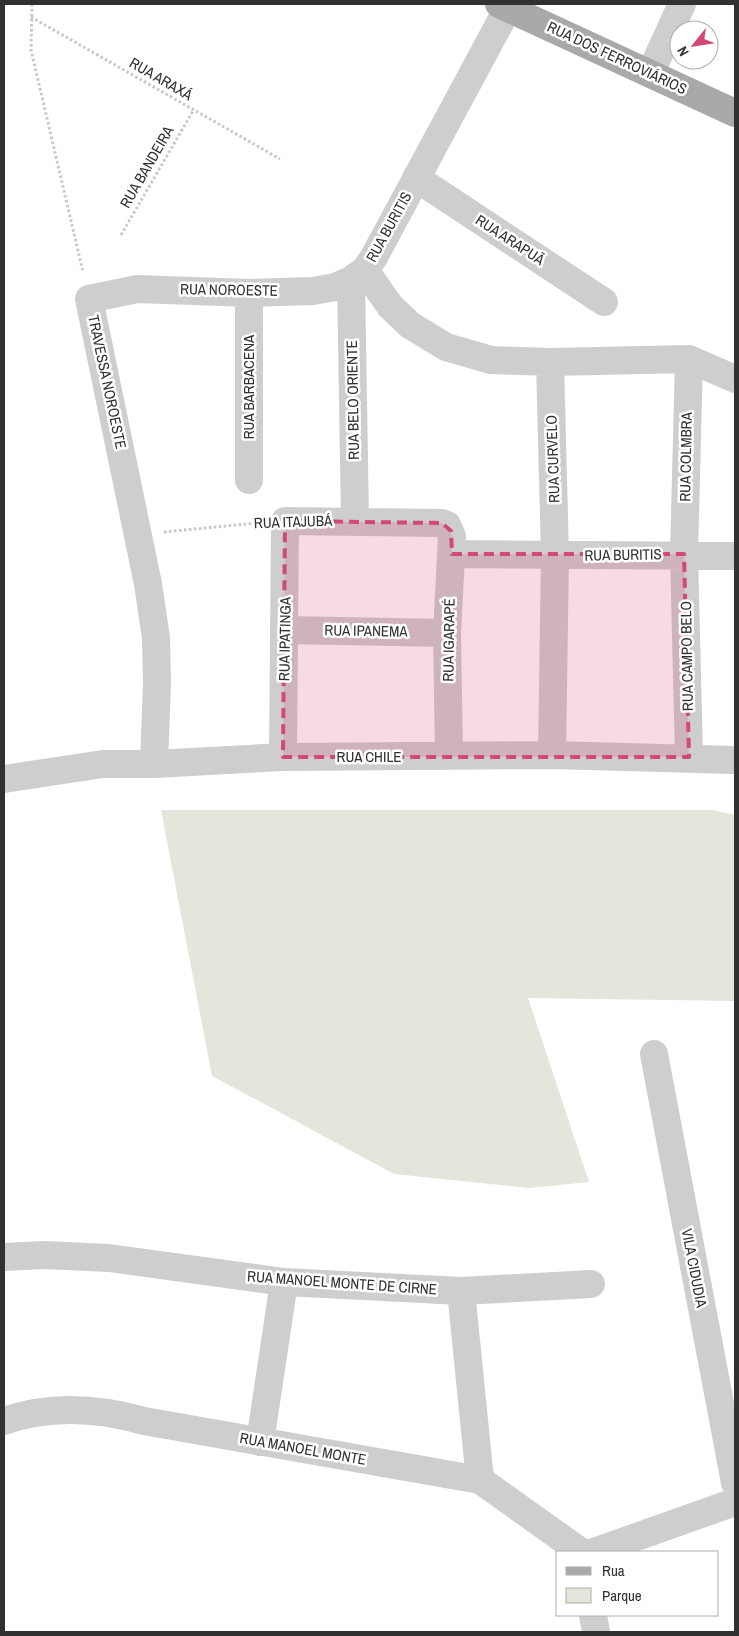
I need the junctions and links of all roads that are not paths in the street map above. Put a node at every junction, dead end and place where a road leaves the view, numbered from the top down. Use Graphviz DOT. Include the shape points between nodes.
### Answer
graph roads {
  1 [pos="682,4"];
  2 [pos="504,6"];
  3 [pos="651,72"];
  4 [pos="735,113"];
  5 [pos="416,178"];
  6 [pos="358,275"];
  7 [pos="249,293"];
  8 [pos="89,299"];
  9 [pos="604,302"];
  10 [pos="688,359"];
  11 [pos="550,362"];
  12 [pos="735,379"];
  13 [pos="249,480"];
  14 [pos="355,520"];
  15 [pos="285,521"];
  16 [pos="447,525"];
  17 [pos="452,554"];
  18 [pos="684,554"];
  19 [pos="555,556"];
  20 [pos="735,556"];
  21 [pos="285,630"];
  22 [pos="447,633"];
  23 [pos="552,755"];
  24 [pos="449,756"];
  25 [pos="283,757"];
  26 [pos="689,757"];
  27 [pos="735,760"];
  28 [pos="154,764"];
  29 [pos="4,779"];
  30 [pos="654,1054"];
  31 [pos="4,1257"];
  32 [pos="284,1282"];
  33 [pos="591,1284"];
  34 [pos="461,1291"];
  35 [pos="4,1421"];
  36 [pos="260,1442"];
  37 [pos="480,1480"];
  38 [pos="735,1483"];
  39 [pos="735,1502"];
  40 [pos="580,1551"];
  41 [pos="597,1551"];
  42 [pos="593,1616"];
  43 [pos="596,1632"];
  1 -- 3 [label="street"];
  2 -- 3 [label="main road, RUA DOS FERROVIÁRIOS"];
  2 -- 5 [label="street, RUA BURITIS"];
  3 -- 4 [label="main road, RUA DOS FERROVIÁRIOS"];
  5 -- 6 [label="street, RUA BURITIS" via="382,243"];
  5 -- 9 [label="street, RUA ARAPUÃ"];
  6 -- 7 [label="street, RUA NOROESTE" via="335,287 313,291"];
  6 -- 11 [label="street, RUA BURITIS" via="410,325 446,347 491,360"];
  6 -- 14 [label="street, RUA BELO ORIENTE"];
  7 -- 8 [label="street, RUA NOROESTE" via="138,289"];
  7 -- 13 [label="street, RUA BARBACENA"];
  8 -- 28 [label="street, TRAVESSA NOROESTE" via="139,534 156,638"];
  10 -- 11 [label="street, RUA BURITIS"];
  10 -- 12 [label="street, RUA BURITIS"];
  10 -- 18 [label="street, RUA COLMBRA"];
  11 -- 19 [label="street, RUA CURVELO"];
  14 -- 15 [label="street, RUA ITAJUBÁ"];
  14 -- 16 [label="street, RUA ITAJUBÁ"];
  15 -- 21 [label="street, RUA IPATINGA"];
  16 -- 17 [label="street, RUA IGARAPÉ" via="452,536"];
  17 -- 19 [label="street, RUA BURITIS"];
  17 -- 22 [label="street, RUA IGARAPÉ"];
  18 -- 19 [label="street, RUA BURITIS"];
  18 -- 20 [label="street, RUA BURITIS"];
  18 -- 26 [label="street, RUA CAMPO BELO"];
  19 -- 23 [label="street, RUA CURVELO"];
  21 -- 22 [label="street, RUA IPANEMA"];
  21 -- 25 [label="street, RUA IPATINGA"];
  22 -- 24 [label="street, RUA IGARAPÉ"];
  23 -- 24 [label="street, RUA CHILE"];
  23 -- 26 [label="street, RUA CHILE"];
  24 -- 25 [label="street, RUA CHILE"];
  25 -- 28 [label="street, RUA CHILE"];
  26 -- 27 [label="street, RUA CHILE"];
  28 -- 29 [label="street, RUA CHILE" via="103,764"];
  30 -- 38 [label="street, VILA CIDUDIA"];
  31 -- 32 [label="street, RUA MANOEL MONTE DE CIRNE" via="109,1258"];
  32 -- 34 [label="street, RUA MANOEL MONTE DE CIRNE"];
  32 -- 36 [label="street"];
  33 -- 34 [label="street, RUA MANOEL MONTE DE CIRNE"];
  34 -- 37 [label="street"];
  35 -- 36 [label="street, RUA MANOEL MONTE" via="46,1411 95,1410"];
  36 -- 37 [label="street, RUA MANOEL MONTE"];
  37 -- 40 [label="street, RUA MANOEL MONTE"];
  39 -- 41 [label="street"];
  42 -- 43 [label="street"];
}
